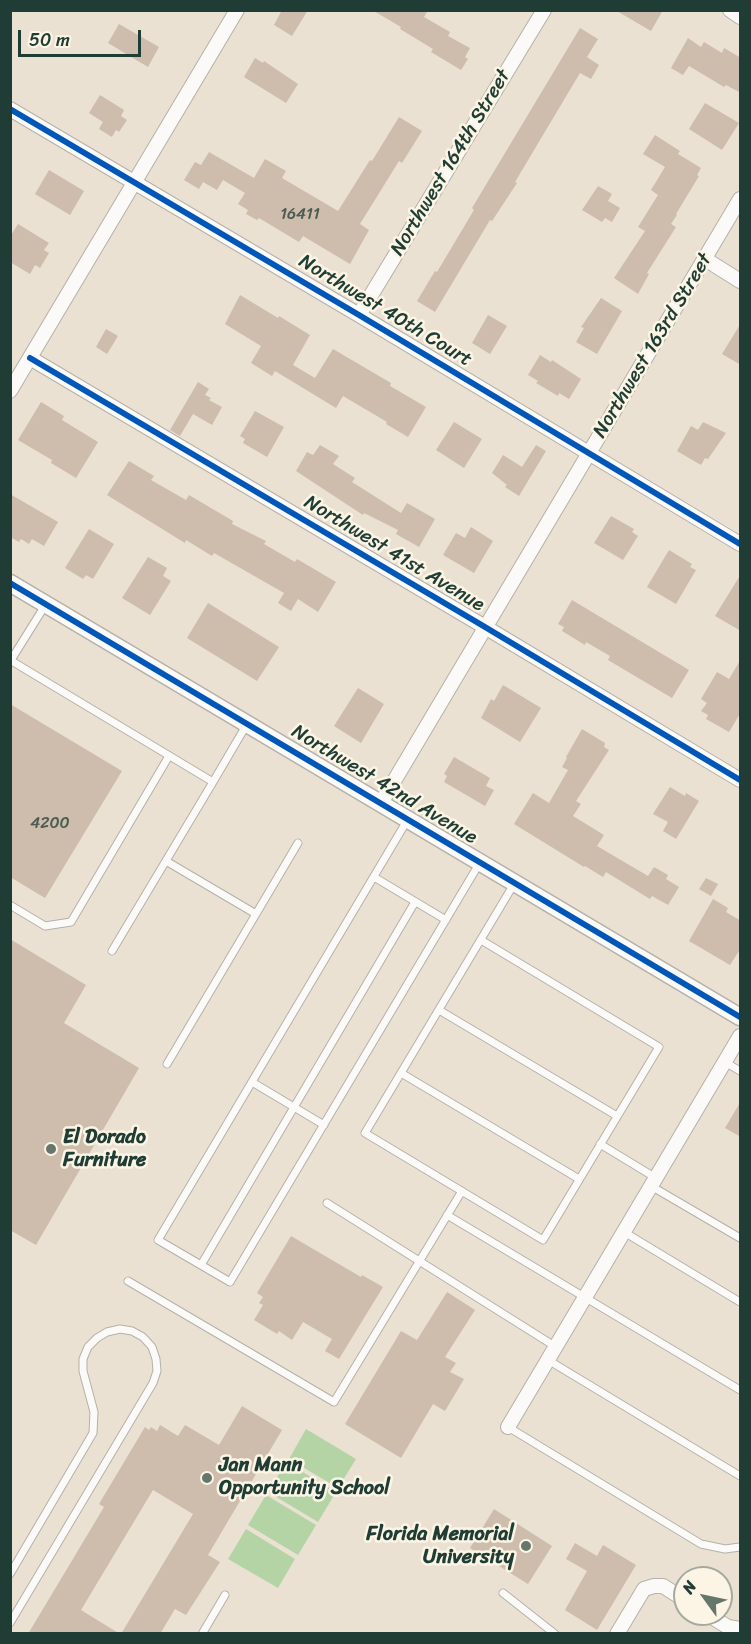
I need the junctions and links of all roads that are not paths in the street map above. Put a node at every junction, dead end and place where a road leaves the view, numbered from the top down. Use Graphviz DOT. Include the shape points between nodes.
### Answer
graph roads {
  1 [pos="237,10"];
  2 [pos="544,10"];
  3 [pos="730,10"];
  4 [pos="741,17"];
  5 [pos="10,109"];
  6 [pos="134,181"];
  7 [pos="741,199"];
  8 [pos="705,259"];
  9 [pos="741,281"];
  10 [pos="359,315"];
  11 [pos="30,358"];
  12 [pos="10,391"];
  13 [pos="589,453"];
  14 [pos="741,544"];
  15 [pos="10,583"];
  16 [pos="46,604"];
  17 [pos="485,627"];
  18 [pos="11,660"];
  19 [pos="247,724"];
  20 [pos="170,756"];
  21 [pos="741,780"];
  22 [pos="213,782"];
  23 [pos="381,802"];
  24 [pos="409,819"];
  25 [pos="298,843"];
  26 [pos="166,861"];
  27 [pos="481,861"];
  28 [pos="374,877"];
  29 [pos="516,882"];
  30 [pos="415,902"];
  31 [pos="10,905"];
  32 [pos="256,914"];
  33 [pos="446,920"];
  34 [pos="481,940"];
  35 [pos="111,951"];
  36 [pos="439,1010"];
  37 [pos="741,1017"];
  38 [pos="741,1036"];
  39 [pos="725,1062"];
  40 [pos="167,1064"];
  41 [pos="741,1071"];
  42 [pos="401,1073"];
  43 [pos="252,1082"];
  44 [pos="294,1107"];
  45 [pos="617,1116"];
  46 [pos="324,1125"];
  47 [pos="600,1144"];
  48 [pos="579,1179"];
  49 [pos="653,1182"];
  50 [pos="462,1191"];
  51 [pos="327,1203"];
  52 [pos="447,1215"];
  53 [pos="624,1232"];
  54 [pos="741,1238"];
  55 [pos="419,1261"];
  56 [pos="201,1265"];
  57 [pos="128,1281"];
  58 [pos="585,1298"];
  59 [pos="741,1302"];
  60 [pos="556,1347"];
  61 [pos="548,1360"];
  62 [pos="741,1390"];
  63 [pos="508,1427"];
  64 [pos="741,1476"];
  65 [pos="741,1547"];
  66 [pos="10,1574"];
  67 [pos="673,1592"];
  68 [pos="503,1593"];
  69 [pos="225,1595"];
  70 [pos="10,1623"];
  71 [pos="726,1626"];
  72 [pos="741,1629"];
  73 [pos="202,1634"];
  74 [pos="555,1634"];
  75 [pos="617,1634"];
  1 -- 6 [label="street"];
  2 -- 10 [label="street, Northwest 164th Street"];
  3 -- 4 [label="street"];
  5 -- 6 [label="street, Northwest 40th Court"];
  6 -- 10 [label="street, Northwest 40th Court"];
  6 -- 11 [label="street"];
  7 -- 8 [label="street, Northwest 163rd Street"];
  8 -- 9 [label="street"];
  8 -- 13 [label="street, Northwest 163rd Street"];
  10 -- 13 [label="street, Northwest 40th Court"];
  11 -- 12 [label="street"];
  11 -- 17 [label="street, Northwest 41st Avenue"];
  13 -- 14 [label="street, Northwest 40th Court"];
  13 -- 17 [label="street, Northwest 163rd Street"];
  15 -- 16 [label="street, Northwest 42nd Avenue"];
  16 -- 18 [label="lane"];
  16 -- 19 [label="street, Northwest 42nd Avenue"];
  17 -- 21 [label="street, Northwest 41st Avenue"];
  17 -- 23 [label="street, Northwest 163rd Street"];
  18 -- 20 [label="lane"];
  19 -- 22 [label="lane"];
  19 -- 23 [label="street, Northwest 42nd Avenue"];
  20 -- 22 [label="lane"];
  20 -- 31 [label="lane" via="71,922 45,926"];
  22 -- 26 [label="lane"];
  23 -- 24 [label="street, Northwest 42nd Avenue"];
  24 -- 27 [label="street, Northwest 42nd Avenue"];
  24 -- 28 [label="lane"];
  25 -- 32 [label="lane"];
  26 -- 32 [label="lane"];
  26 -- 35 [label="lane"];
  27 -- 29 [label="street, Northwest 42nd Avenue"];
  27 -- 33 [label="lane"];
  28 -- 30 [label="lane"];
  28 -- 43 [label="lane"];
  29 -- 34 [label="lane"];
  29 -- 37 [label="street, Northwest 42nd Avenue"];
  30 -- 33 [label="lane"];
  30 -- 44 [label="lane"];
  32 -- 40 [label="lane"];
  33 -- 46 [label="lane"];
  34 -- 36 [label="lane"];
  34 -- 45 [label="lane" via="659,1047"];
  36 -- 42 [label="lane"];
  36 -- 45 [label="lane"];
  38 -- 39 [label="street"];
  39 -- 41 [label="lane"];
  39 -- 49 [label="street"];
  42 -- 48 [label="lane"];
  42 -- 50 [label="lane" via="365,1133"];
  43 -- 44 [label="lane"];
  43 -- 56 [label="lane" via="158,1240"];
  44 -- 46 [label="lane"];
  44 -- 56 [label="lane"];
  45 -- 47 [label="lane"];
  46 -- 56 [label="lane" via="230,1282"];
  47 -- 48 [label="lane"];
  47 -- 49 [label="lane"];
  48 -- 50 [label="lane" via="543,1240"];
  49 -- 53 [label="street"];
  49 -- 54 [label="lane"];
  50 -- 52 [label="lane"];
  51 -- 55 [label="lane"];
  52 -- 55 [label="lane"];
  52 -- 58 [label="lane"];
  53 -- 58 [label="street"];
  53 -- 59 [label="lane"];
  55 -- 57 [label="lane" via="334,1402"];
  55 -- 60 [label="lane"];
  58 -- 60 [label="street"];
  58 -- 62 [label="lane"];
  60 -- 61 [label="street"];
  61 -- 63 [label="street"];
  61 -- 64 [label="lane"];
  63 -- 65 [label="lane" via="701,1544 725,1549"];
  66 -- 70 [label="lane" via="93,1433 94,1412 82,1371 88,1347 107,1332 132,1331 152,1347 157,1371 153,1383"];
  67 -- 75 [label="street" via="663,1586 644,1589"];
  68 -- 74 [label="lane"];
  69 -- 73 [label="lane"];
  71 -- 72 [label="street"];
}
